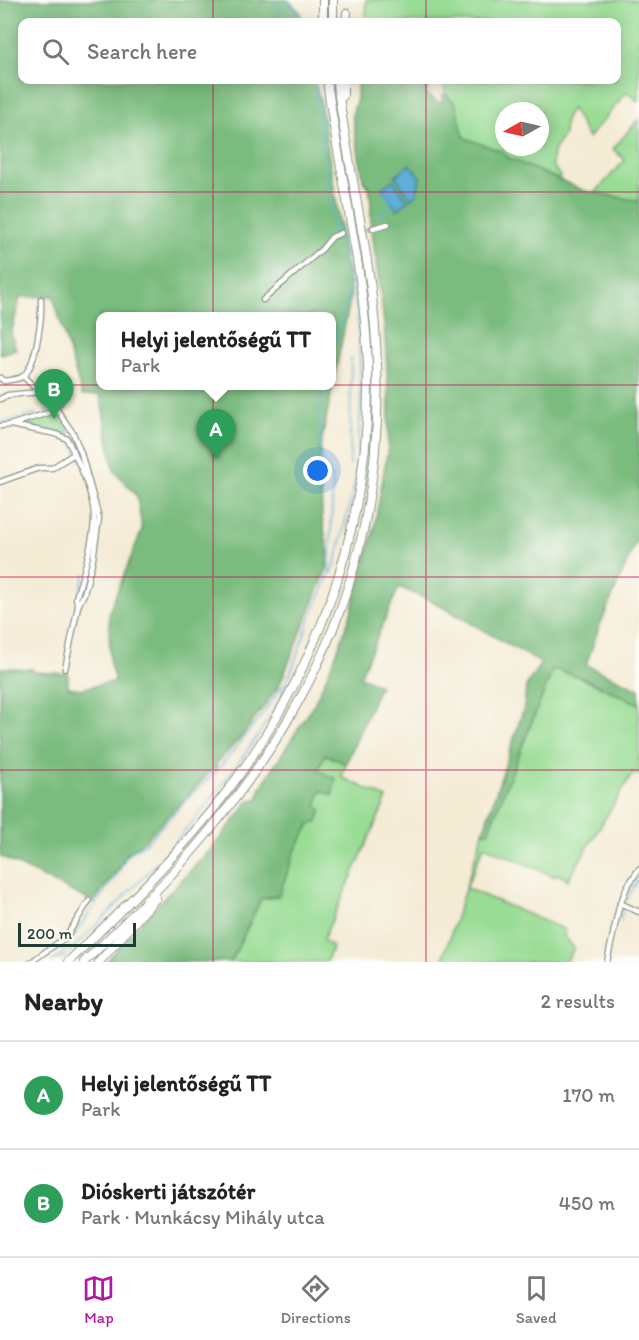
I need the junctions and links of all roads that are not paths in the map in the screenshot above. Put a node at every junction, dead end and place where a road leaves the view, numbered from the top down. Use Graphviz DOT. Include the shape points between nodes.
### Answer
graph roads {
  1 [pos="323,0"];
  2 [pos="333,0"];
  3 [pos="347,13"];
  4 [pos="323,18"];
  5 [pos="333,18"];
  6 [pos="346,18"];
  7 [pos="323,84"];
  8 [pos="327,84"];
  9 [pos="338,84"];
  10 [pos="343,84"];
  11 [pos="330,108"];
  12 [pos="343,121"];
  13 [pos="388,224"];
  14 [pos="373,228"];
  15 [pos="338,234"];
  16 [pos="41,299"];
  17 [pos="263,300"];
  18 [pos="22,376"];
  19 [pos="0,378"];
  20 [pos="39,392"];
  21 [pos="0,399"];
  22 [pos="57,410"];
  23 [pos="10,425"];
  24 [pos="0,426"];
  25 [pos="71,436"];
  26 [pos="74,454"];
  27 [pos="0,482"];
  28 [pos="78,606"];
  29 [pos="65,669"];
  30 [pos="639,869"];
  31 [pos="165,882"];
  32 [pos="89,901"];
  33 [pos="620,903"];
  34 [pos="639,912"];
  35 [pos="609,961"];
  36 [pos="31,962"];
  37 [pos="68,962"];
  38 [pos="84,962"];
  39 [pos="99,962"];
  1 -- 4 [label="highway"];
  2 -- 5 [label="highway"];
  3 -- 6 [label="highway"];
  7 -- 11 [label="highway"];
  8 -- 11 [label="highway"];
  9 -- 12 [label="highway"];
  10 -- 12 [label="highway"];
  11 -- 37 [label="highway" via="362,293 368,376 367,434 360,490 335,589 293,688 244,768 174,855"];
  12 -- 31 [label="highway" via="368,267 377,362 375,451 364,529 335,623 297,705 237,796"];
  13 -- 14 [label="street"];
  15 -- 17 [label="street"];
  16 -- 18 [label="street" via="34,355 31,367"];
  18 -- 19 [label="street" via="4,381"];
  18 -- 20 [label="street"];
  20 -- 21 [label="street"];
  20 -- 22 [label="street" via="63,402"];
  22 -- 23 [label="street"];
  22 -- 25 [label="street"];
  23 -- 24 [label="street"];
  23 -- 25 [label="street"];
  25 -- 26 [label="street"];
  25 -- 28 [label="street" via="89,478 99,518 93,559"];
  26 -- 27 [label="street" via="52,468 39,468"];
  26 -- 28 [label="street" via="94,515 76,598"];
  28 -- 29 [label="street"];
  30 -- 33 [label="street"];
  31 -- 38 [label="highway"];
  31 -- 39 [label="highway" via="162,891"];
  32 -- 36 [label="street" via="66,937"];
  33 -- 34 [label="street"];
  33 -- 35 [label="street"];
}
